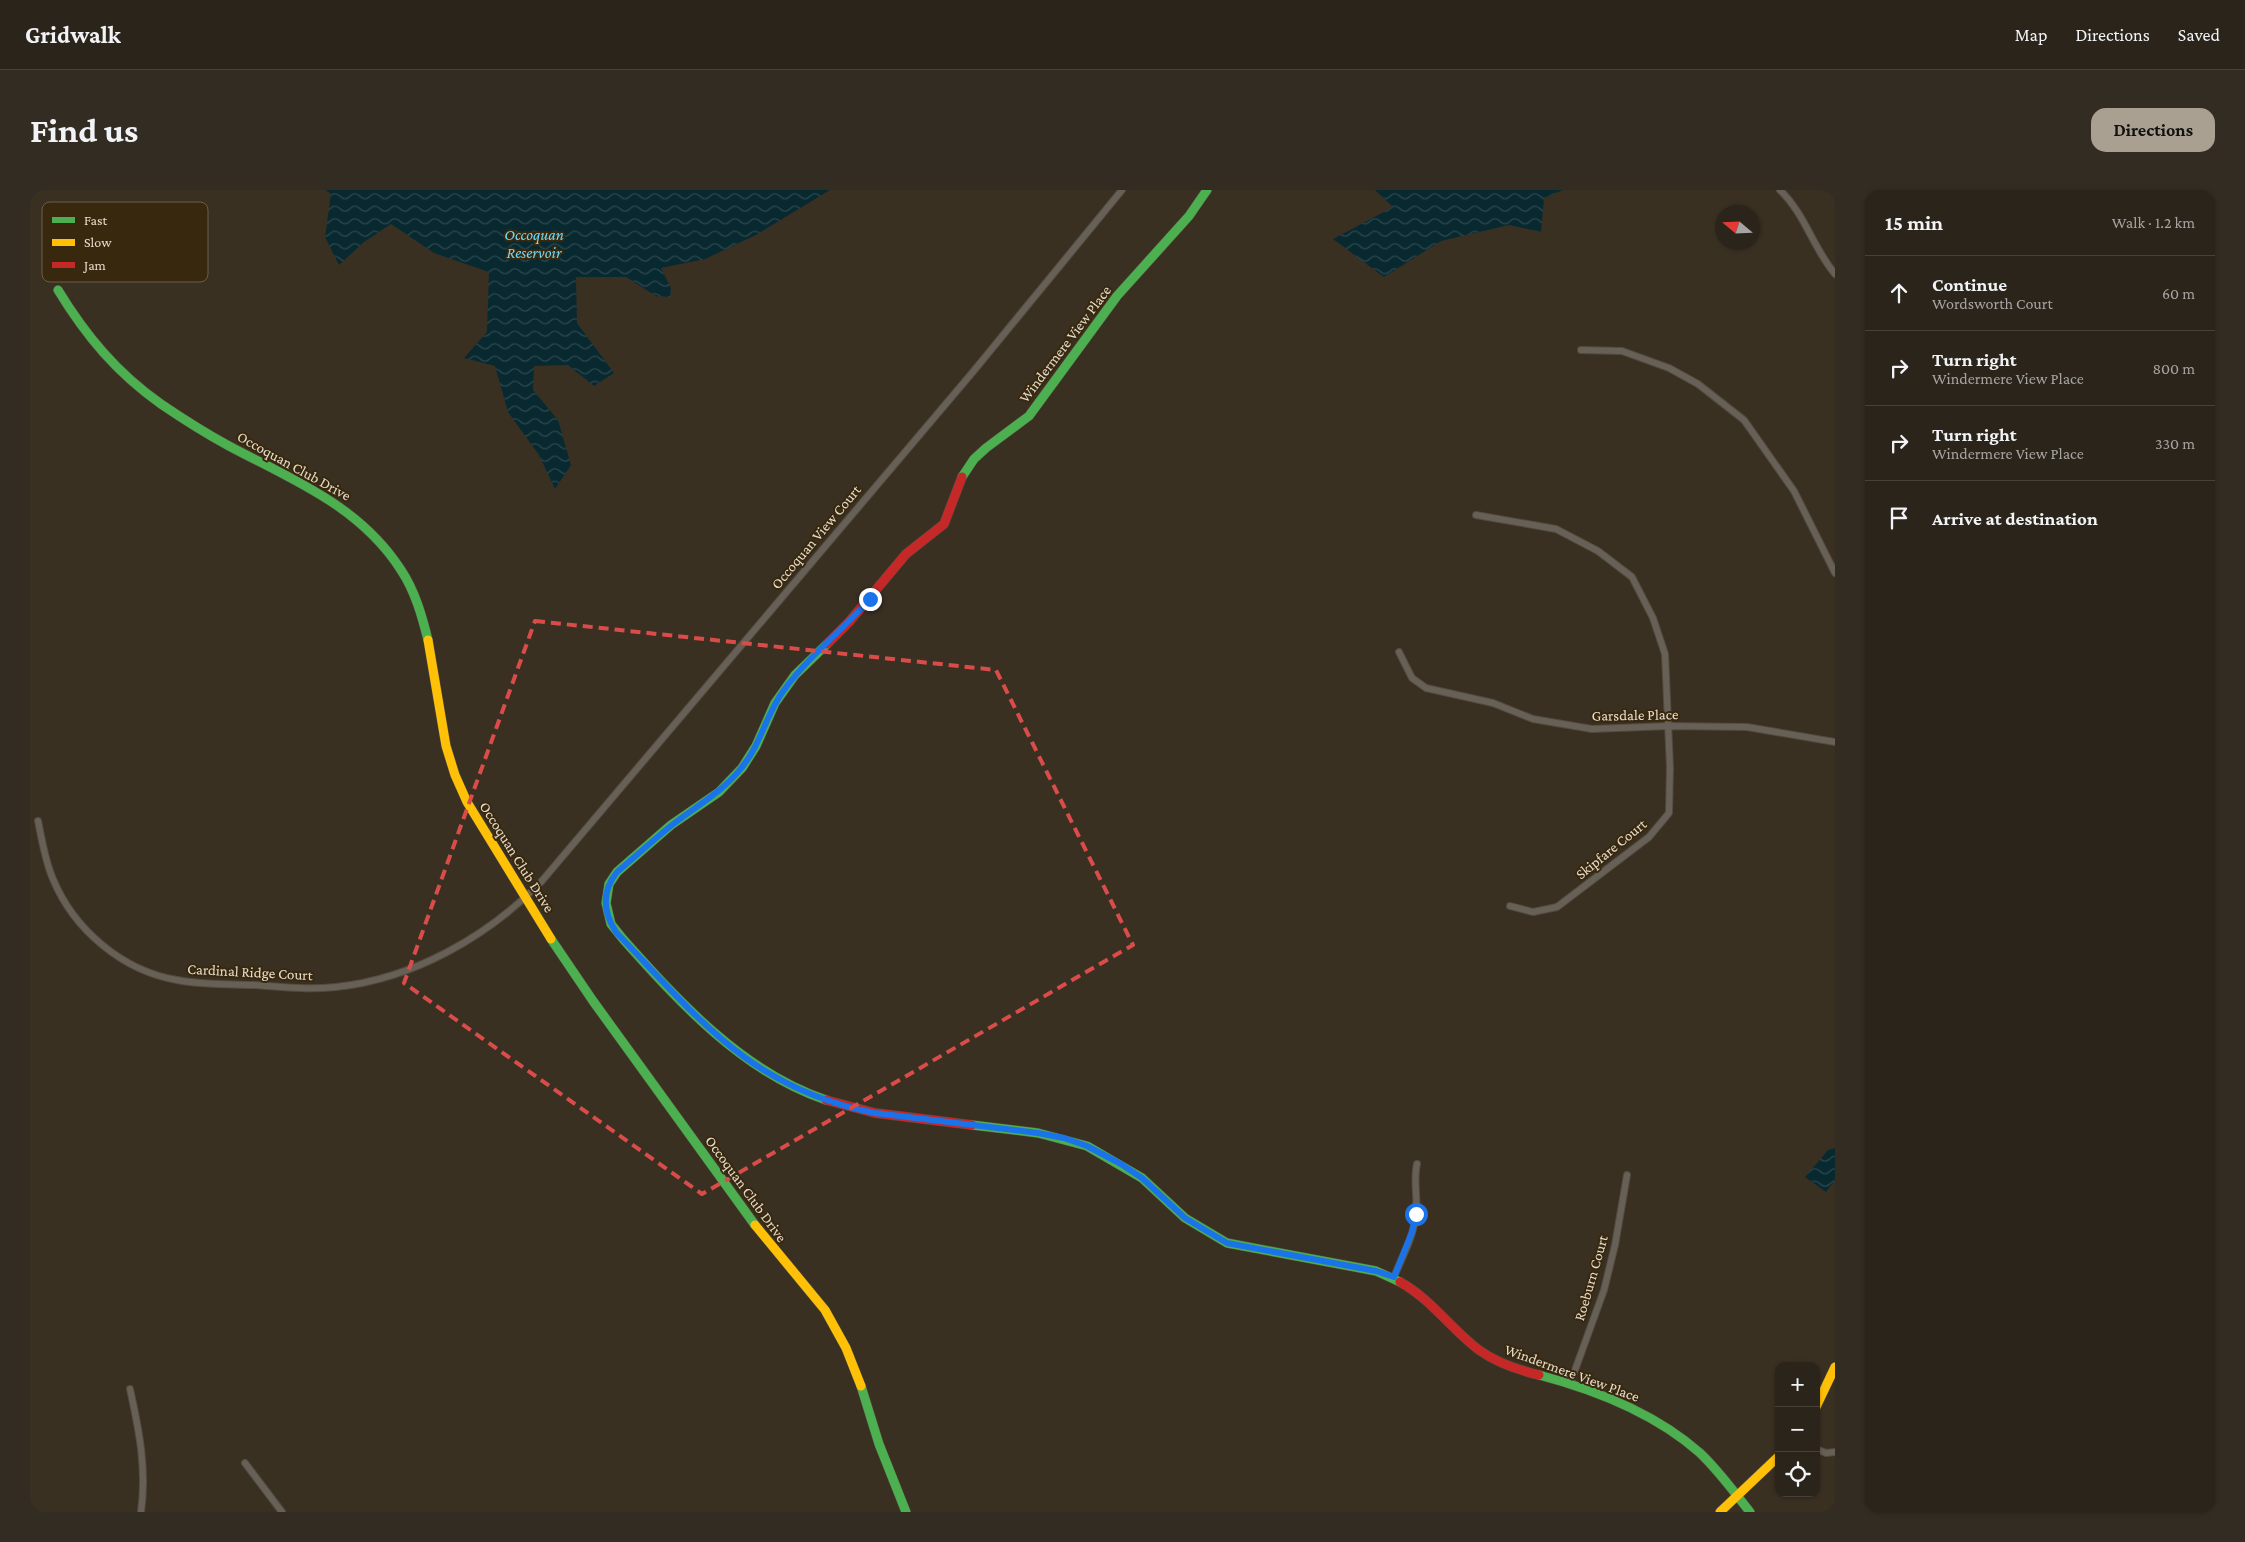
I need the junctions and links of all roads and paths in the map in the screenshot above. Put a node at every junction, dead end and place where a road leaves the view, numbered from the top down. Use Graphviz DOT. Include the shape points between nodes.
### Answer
graph roads {
  1 [pos="1122,190"];
  2 [pos="1207,190"];
  3 [pos="1780,190"];
  4 [pos="1835,274"];
  5 [pos="58,290"];
  6 [pos="1580,350"];
  7 [pos="1476,515"];
  8 [pos="1835,573"];
  9 [pos="1399,652"];
  10 [pos="1669,726"];
  11 [pos="1835,742"];
  12 [pos="38,821"];
  13 [pos="526,898"];
  14 [pos="1510,906"];
  15 [pos="1417,1164"];
  16 [pos="1626,1176"];
  17 [pos="1394,1277"];
  18 [pos="1835,1367"];
  19 [pos="1570,1384"];
  20 [pos="130,1389"];
  21 [pos="1820,1399"];
  22 [pos="1820,1450"];
  23 [pos="1835,1452"];
  24 [pos="1775,1460"];
  25 [pos="245,1463"];
  26 [pos="1737,1498"];
  27 [pos="141,1512"];
  28 [pos="282,1512"];
  29 [pos="906,1512"];
  30 [pos="1720,1512"];
  31 [pos="1750,1512"];
  1 -- 13 [label="street, Occoquan View Court" via="972,373"];
  2 -- 17 [label="street, Windermere View Place" via="1189,216 1117,296 1029,416 974,459 961,479 944,524 906,554 849,622 796,675 774,703 756,746 742,768 719,792 671,825 617,872 606,890 606,912 616,932 713,1033 750,1063 798,1090 848,1108 875,1113 1064,1138 1121,1164 1142,1178 1185,1218 1227,1243"];
  3 -- 4 [label="street" via="1796,208 1822,258"];
  5 -- 13 [label="street, Occoquan Club Drive" via="93,343 143,391 206,433 332,501 360,521 385,547 412,590 427,630 446,747 458,783"];
  6 -- 8 [label="street" via="1622,350 1669,368 1698,384 1744,420 1794,491"];
  7 -- 10 [label="street, Skipfare Court" via="1556,529 1598,551 1632,577 1653,618 1665,654"];
  9 -- 10 [label="street, Garsdale Place" via="1412,678 1426,688 1493,703 1533,719 1592,729"];
  10 -- 11 [label="street, Garsdale Place" via="1747,726"];
  10 -- 14 [label="street, Skipfare Court" via="1669,813 1649,837 1557,906 1533,912"];
  12 -- 13 [label="street, Cardinal Ridge Court" via="53,880 80,923 125,961 176,980 313,988 377,980 419,966 446,952"];
  13 -- 29 [label="street, Occoquan Club Drive" via="670,1110 765,1239 806,1285 831,1320 852,1363"];
  15 -- 17 [label="street" via="1414,1227"];
  16 -- 19 [label="street, Roeburn Court" via="1604,1290"];
  17 -- 19 [label="street, Windermere View Place" via="1416,1291 1481,1352 1511,1368"];
  18 -- 21 [label="street"];
  19 -- 26 [label="street, Windermere View Place" via="1663,1425 1702,1456"];
  20 -- 27 [label="street" via="144,1464"];
  22 -- 23 [label="street"];
  24 -- 26 [label="street"];
  25 -- 28 [label="street"];
  26 -- 30 [label="street"];
  26 -- 31 [label="street, Windermere View Place"];
}
